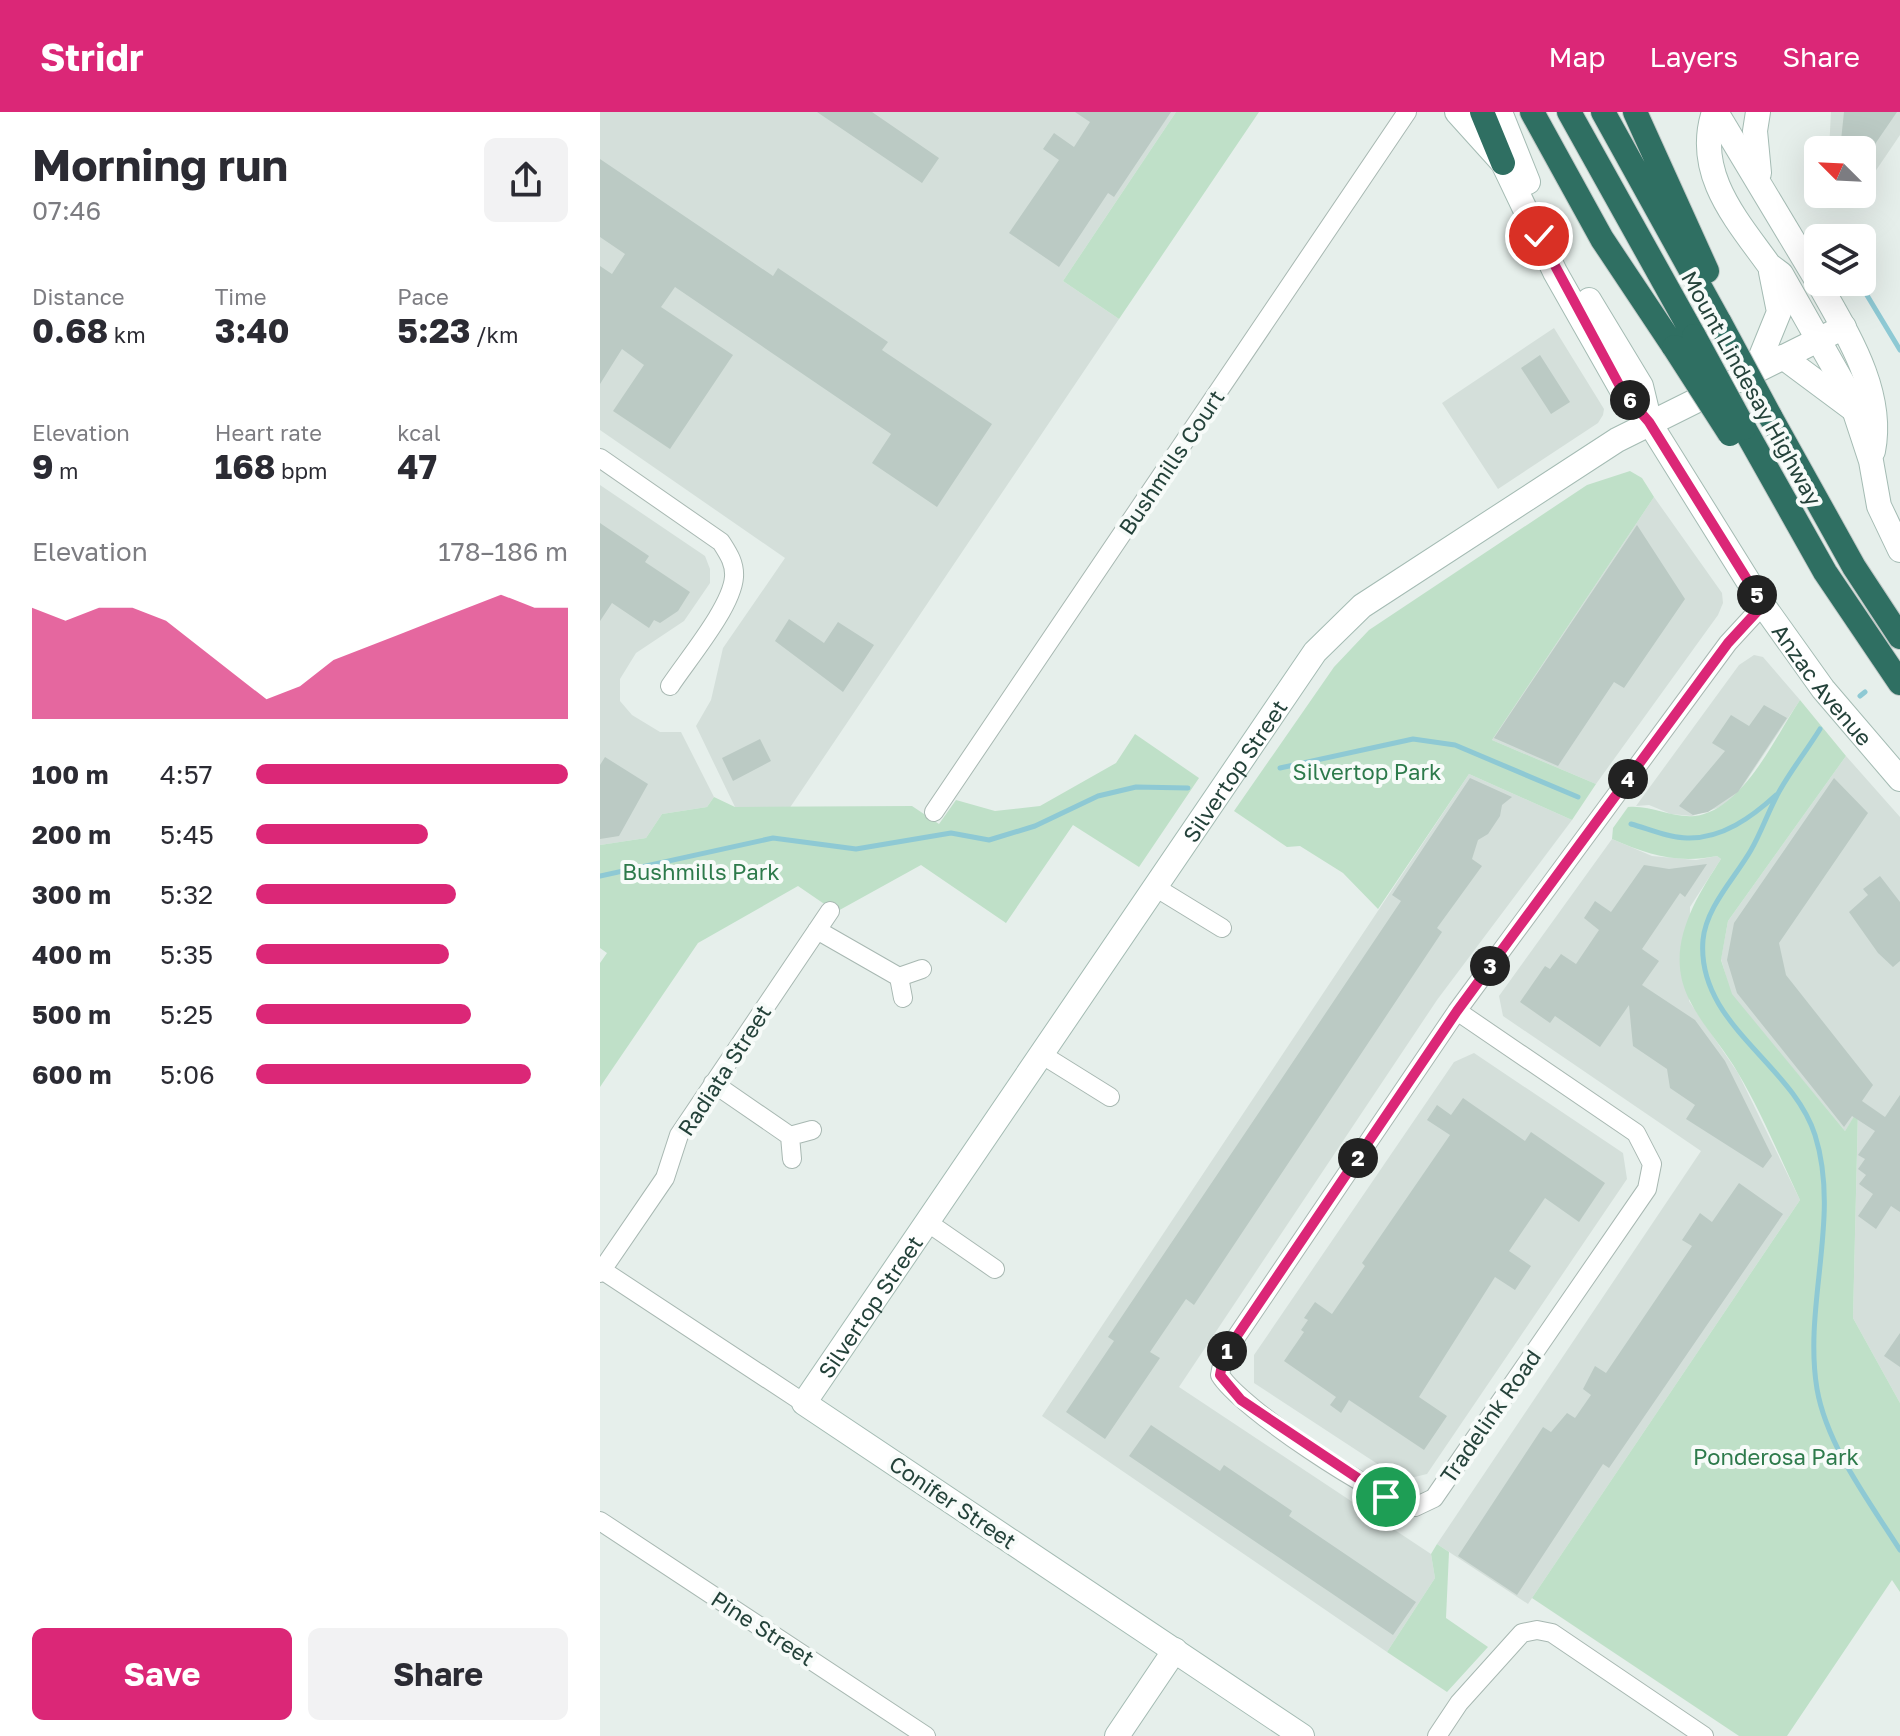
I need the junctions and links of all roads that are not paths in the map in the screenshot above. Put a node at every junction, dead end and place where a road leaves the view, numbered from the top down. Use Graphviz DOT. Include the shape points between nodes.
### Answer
graph roads {
  1 [pos="1407,112"];
  2 [pos="1457,112"];
  3 [pos="1482,112"];
  4 [pos="1500,112"];
  5 [pos="1532,112"];
  6 [pos="1569,112"];
  7 [pos="1603,112"];
  8 [pos="1635,112"];
  9 [pos="1715,112"];
  10 [pos="1758,112"];
  11 [pos="1503,163"];
  12 [pos="1760,180"];
  13 [pos="1804,257"];
  14 [pos="1769,265"];
  15 [pos="1826,296"];
  16 [pos="1720,323"];
  17 [pos="1844,327"];
  18 [pos="1820,338"];
  19 [pos="1684,342"];
  20 [pos="1783,357"];
  21 [pos="1755,371"];
  22 [pos="1855,410"];
  23 [pos="1649,422"];
  24 [pos="600,458"];
  25 [pos="1871,461"];
  26 [pos="1900,550"];
  27 [pos="1763,605"];
  28 [pos="1900,637"];
  29 [pos="1900,683"];
  30 [pos="670,686"];
  31 [pos="1900,779"];
  32 [pos="934,812"];
  33 [pos="1155,887"];
  34 [pos="830,911"];
  35 [pos="1222,928"];
  36 [pos="817,930"];
  37 [pos="922,969"];
  38 [pos="899,977"];
  39 [pos="903,998"];
  40 [pos="1457,1011"];
  41 [pos="1041,1054"];
  42 [pos="713,1083"];
  43 [pos="1110,1097"];
  44 [pos="812,1130"];
  45 [pos="790,1136"];
  46 [pos="792,1159"];
  47 [pos="927,1222"];
  48 [pos="995,1269"];
  49 [pos="601,1272"];
  50 [pos="804,1403"];
  51 [pos="600,1521"];
  52 [pos="1175,1650"];
  53 [pos="926,1736"];
  54 [pos="1117,1736"];
  55 [pos="1302,1736"];
  56 [pos="1437,1736"];
  57 [pos="1704,1736"];
  1 -- 32 [label="street, Bushmills Court"];
  2 -- 11 [label="street, Anzac Avenue"];
  3 -- 11 [label="highway"];
  4 -- 23 [label="street, Anzac Avenue" via="1559,250 1641,386"];
  5 -- 19 [label="highway" via="1602,239"];
  6 -- 19 [label="highway, Mount Lindesay Highway"];
  7 -- 16 [label="highway, Mount Lindesay Highway"];
  8 -- 16 [label="highway" via="1719,297"];
  9 -- 12 [label="street"];
  9 -- 14 [label="street" via="1709,137 1712,172 1725,203"];
  10 -- 12 [label="street"];
  11 -- 23 [label="street, Anzac Avenue" via="1555,272 1623,392"];
  12 -- 13 [label="street"];
  14 -- 18 [label="street" via="1781,274"];
  14 -- 21 [label="street" via="1779,312"];
  15 -- 17 [label="street"];
  16 -- 28 [label="highway, Mount Lindesay Highway, bridge" via="1854,567"];
  17 -- 18 [label="street, Silvertop Street"];
  17 -- 25 [label="street" via="1873,404 1877,431"];
  18 -- 20 [label="street, Silvertop Street"];
  18 -- 22 [label="street"];
  19 -- 29 [label="highway, Mount Lindesay Highway, bridge"];
  20 -- 21 [label="street, Silvertop Street"];
  20 -- 22 [label="street"];
  21 -- 23 [label="street, Silvertop Street"];
  22 -- 25 [label="street"];
  23 -- 27 [label="street, Anzac Avenue"];
  23 -- 33 [label="street, Silvertop Street" via="1362,606 1337,628 1315,652"];
  24 -- 30 [label="street" via="721,542 732,559 734,577 727,598"];
  25 -- 26 [label="street" via="1879,506"];
  27 -- 31 [label="street, Anzac Avenue" via="1823,689"];
  27 -- 40 [label="street, Tradelink Road" via="1728,643"];
  33 -- 35 [label="street"];
  33 -- 41 [label="street, Silvertop Street"];
  34 -- 36 [label="street, Radiata Street"];
  36 -- 38 [label="street"];
  36 -- 42 [label="street, Radiata Street"];
  37 -- 38 [label="street"];
  38 -- 39 [label="street"];
  40 -- 40 [label="street, Tradelink Road" via="1636,1133 1652,1164 1647,1189 1458,1464 1434,1498 1415,1507 1386,1497 1266,1417 1230,1390 1220,1375 1224,1355"];
  41 -- 43 [label="street"];
  41 -- 47 [label="street, Silvertop Street"];
  42 -- 45 [label="street"];
  42 -- 49 [label="street, Radiata Street" via="679,1135 665,1178"];
  44 -- 45 [label="street"];
  45 -- 46 [label="street"];
  47 -- 48 [label="street"];
  47 -- 50 [label="street, Silvertop Street"];
  49 -- 50 [label="street, Conifer Street"];
  50 -- 52 [label="street, Conifer Street"];
  51 -- 53 [label="street, Pine Street"];
  52 -- 54 [label="street"];
  52 -- 55 [label="street, Conifer Street"];
  56 -- 57 [label="street" via="1459,1703 1522,1633 1537,1630 1552,1633"];
}
